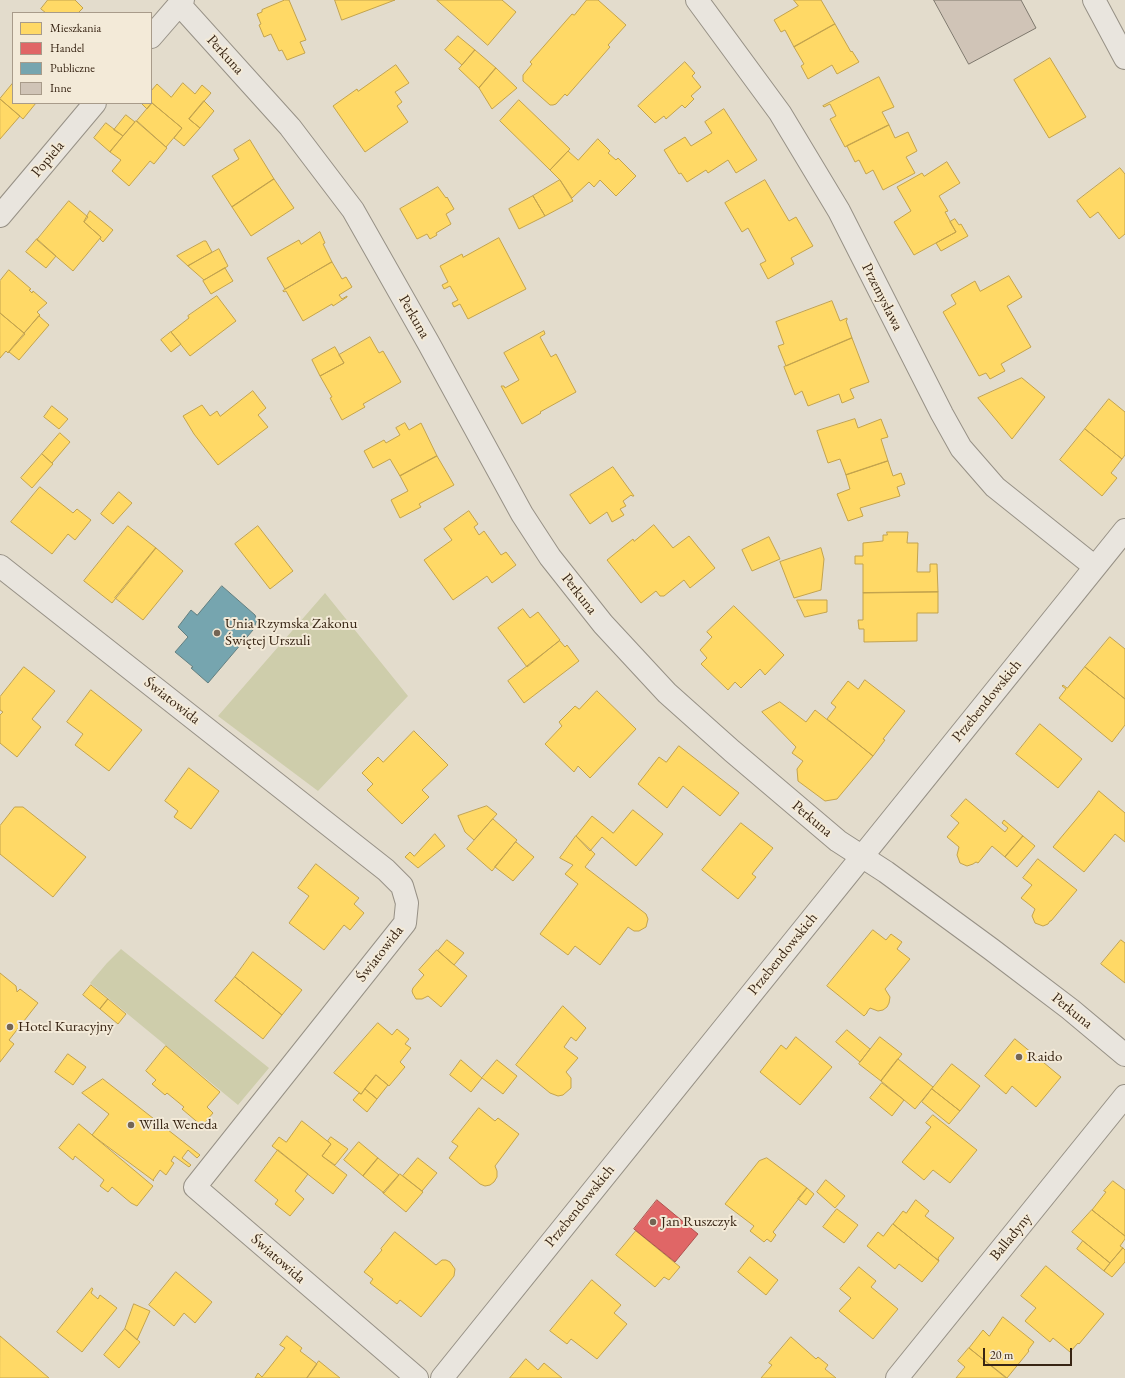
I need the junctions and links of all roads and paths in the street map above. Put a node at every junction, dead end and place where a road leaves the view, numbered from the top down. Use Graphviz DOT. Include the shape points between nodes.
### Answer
graph roads {
  1 [pos="697,0"];
  2 [pos="1094,0"];
  3 [pos="181,2"];
  4 [pos="152,36"];
  5 [pos="1125,58"];
  6 [pos="94,104"];
  7 [pos="0,216"];
  8 [pos="1125,530"];
  9 [pos="0,566"];
  10 [pos="1095,567"];
  11 [pos="862,857"];
  12 [pos="1125,1055"];
  13 [pos="1125,1096"];
  14 [pos="417,1378"];
  15 [pos="442,1378"];
  16 [pos="897,1378"];
  1 -- 10 [label="street, Przemysława" via="780,113 839,211 961,448 995,487"];
  2 -- 5 [label="street"];
  3 -- 4 [label="street"];
  3 -- 11 [label="street, Perkuna" via="290,127 353,210 522,514 550,557 603,624 667,693 838,841"];
  6 -- 7 [label="street, Popiela"];
  8 -- 10 [label="street, Przebendowskich"];
  9 -- 14 [label="street, Światowida" via="386,870 402,886 407,903 405,922 195,1187"];
  10 -- 11 [label="street, Przebendowskich"];
  11 -- 12 [label="street, Perkuna" via="992,949"];
  11 -- 15 [label="street, Przebendowskich"];
  13 -- 16 [label="street, Balladyny"];
}
